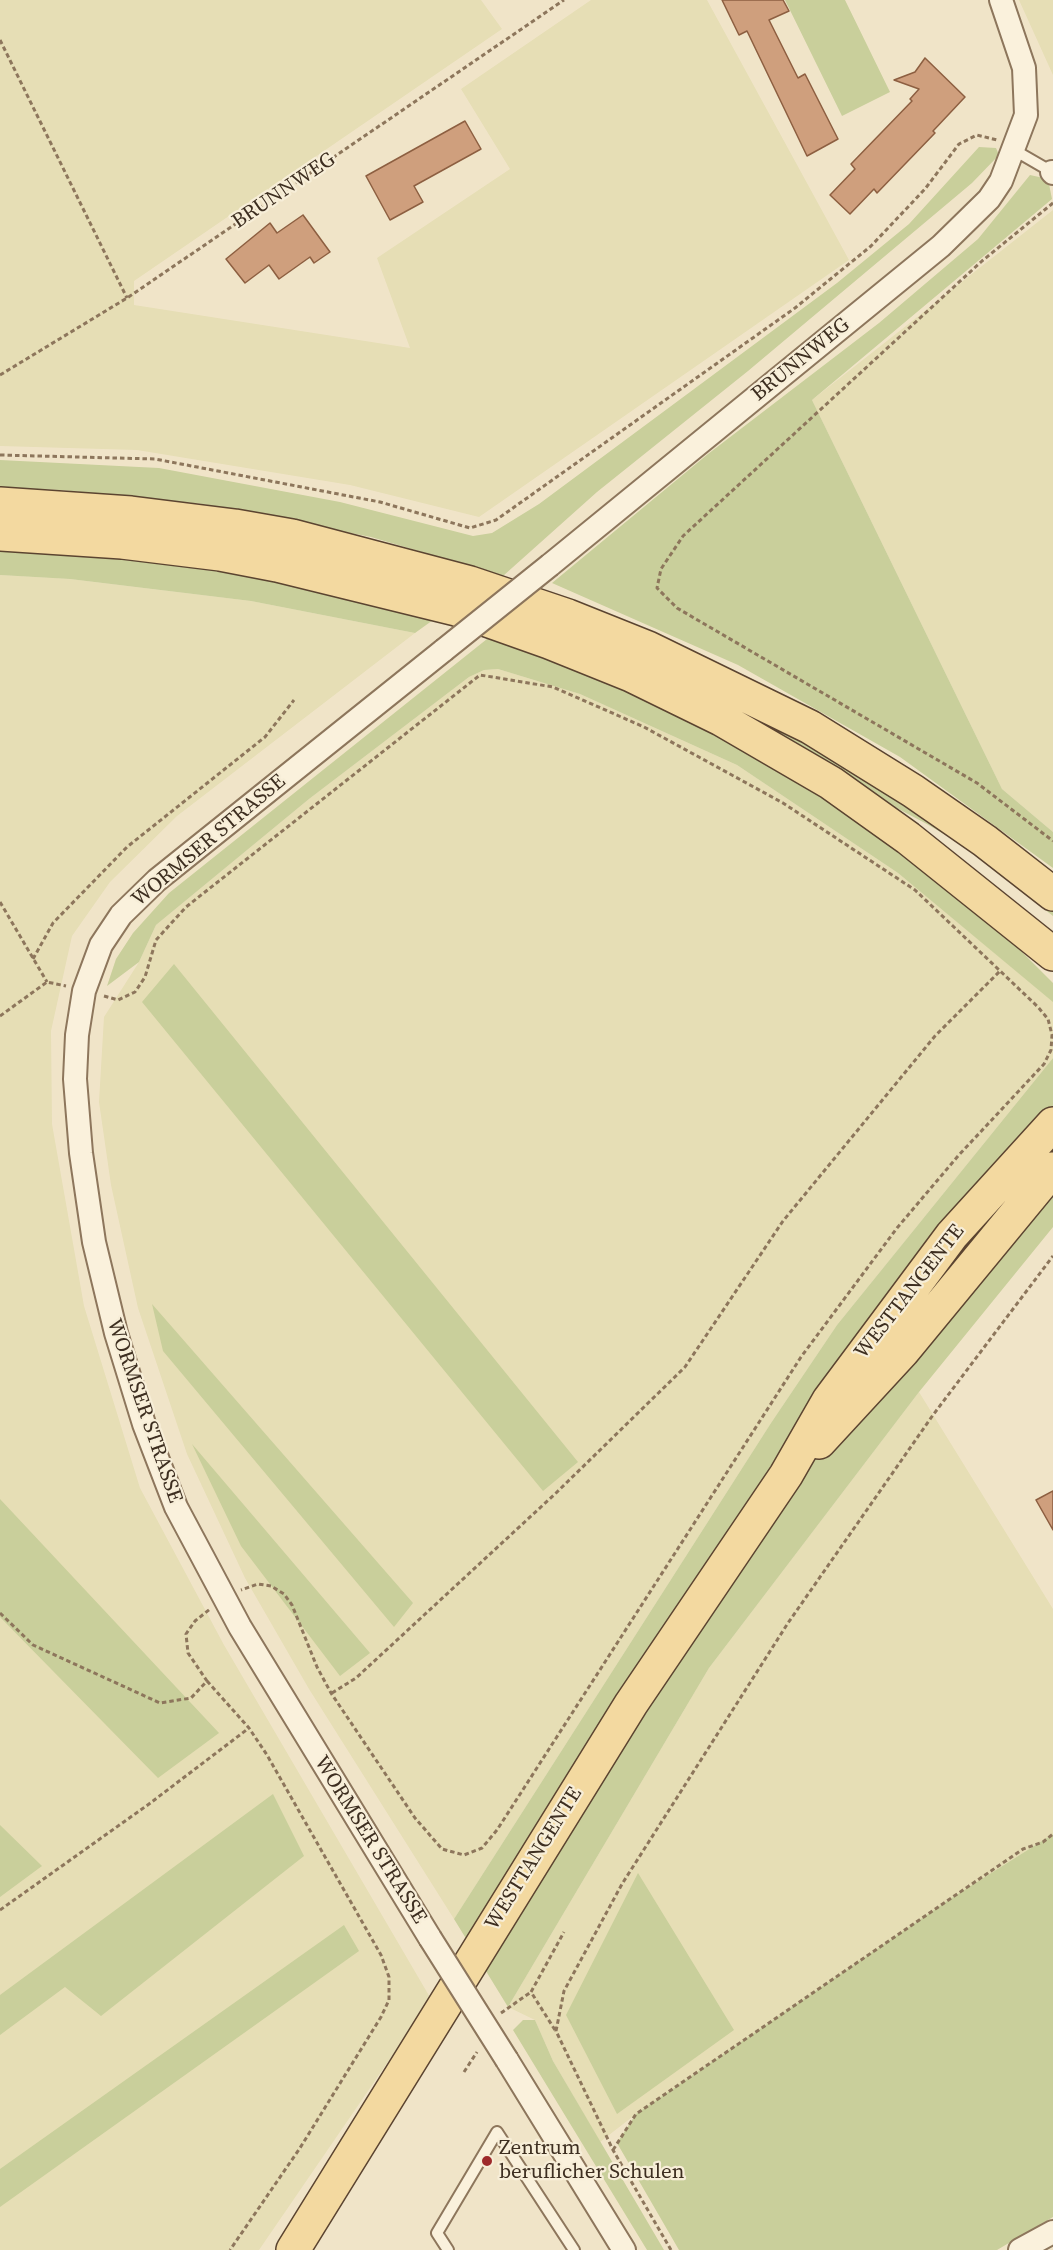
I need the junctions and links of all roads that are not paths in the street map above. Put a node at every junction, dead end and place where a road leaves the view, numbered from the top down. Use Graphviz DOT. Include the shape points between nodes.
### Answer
graph roads {
  1 [pos="1000,0"];
  2 [pos="1006,145"];
  3 [pos="1053,172"];
  4 [pos="0,504"];
  5 [pos="0,534"];
  6 [pos="444,650"];
  7 [pos="1053,894"];
  8 [pos="1053,954"];
  9 [pos="1053,1124"];
  10 [pos="1053,1168"];
  11 [pos="786,1475"];
  12 [pos="1053,2232"];
  13 [pos="293,2250"];
  14 [pos="448,2250"];
  15 [pos="574,2250"];
  16 [pos="624,2250"];
  17 [pos="1020,2250"];
  1 -- 2 [label="street, BRUNNWEG" via="1024,69 1026,115"];
  2 -- 3 [label="lane"];
  2 -- 6 [label="street, BRUNNWEG, bridge" via="1001,181 989,199 942,246"];
  4 -- 7 [label="main road" via="131,513 292,536 470,583 568,616 658,653 810,727 913,791"];
  5 -- 8 [label="main road" via="122,542 278,565 456,609 559,646 631,675 721,719 831,783 908,838"];
  6 -- 16 [label="street, WORMSER STRASSE, bridge" via="157,880 122,915 101,945 84,991 76,1035 81,1153 94,1242 116,1333 144,1424 176,1507 224,1600"];
  9 -- 11 [label="main road, WESTTANGENTE" via="952,1235 900,1301 829,1400"];
  10 -- 11 [label="main road, WESTTANGENTE" via="903,1352"];
  11 -- 13 [label="main road, WESTTANGENTE" via="631,1704"];
  12 -- 17 [label="street"];
  14 -- 15 [label="lane" via="437,2233 497,2132"];
}
